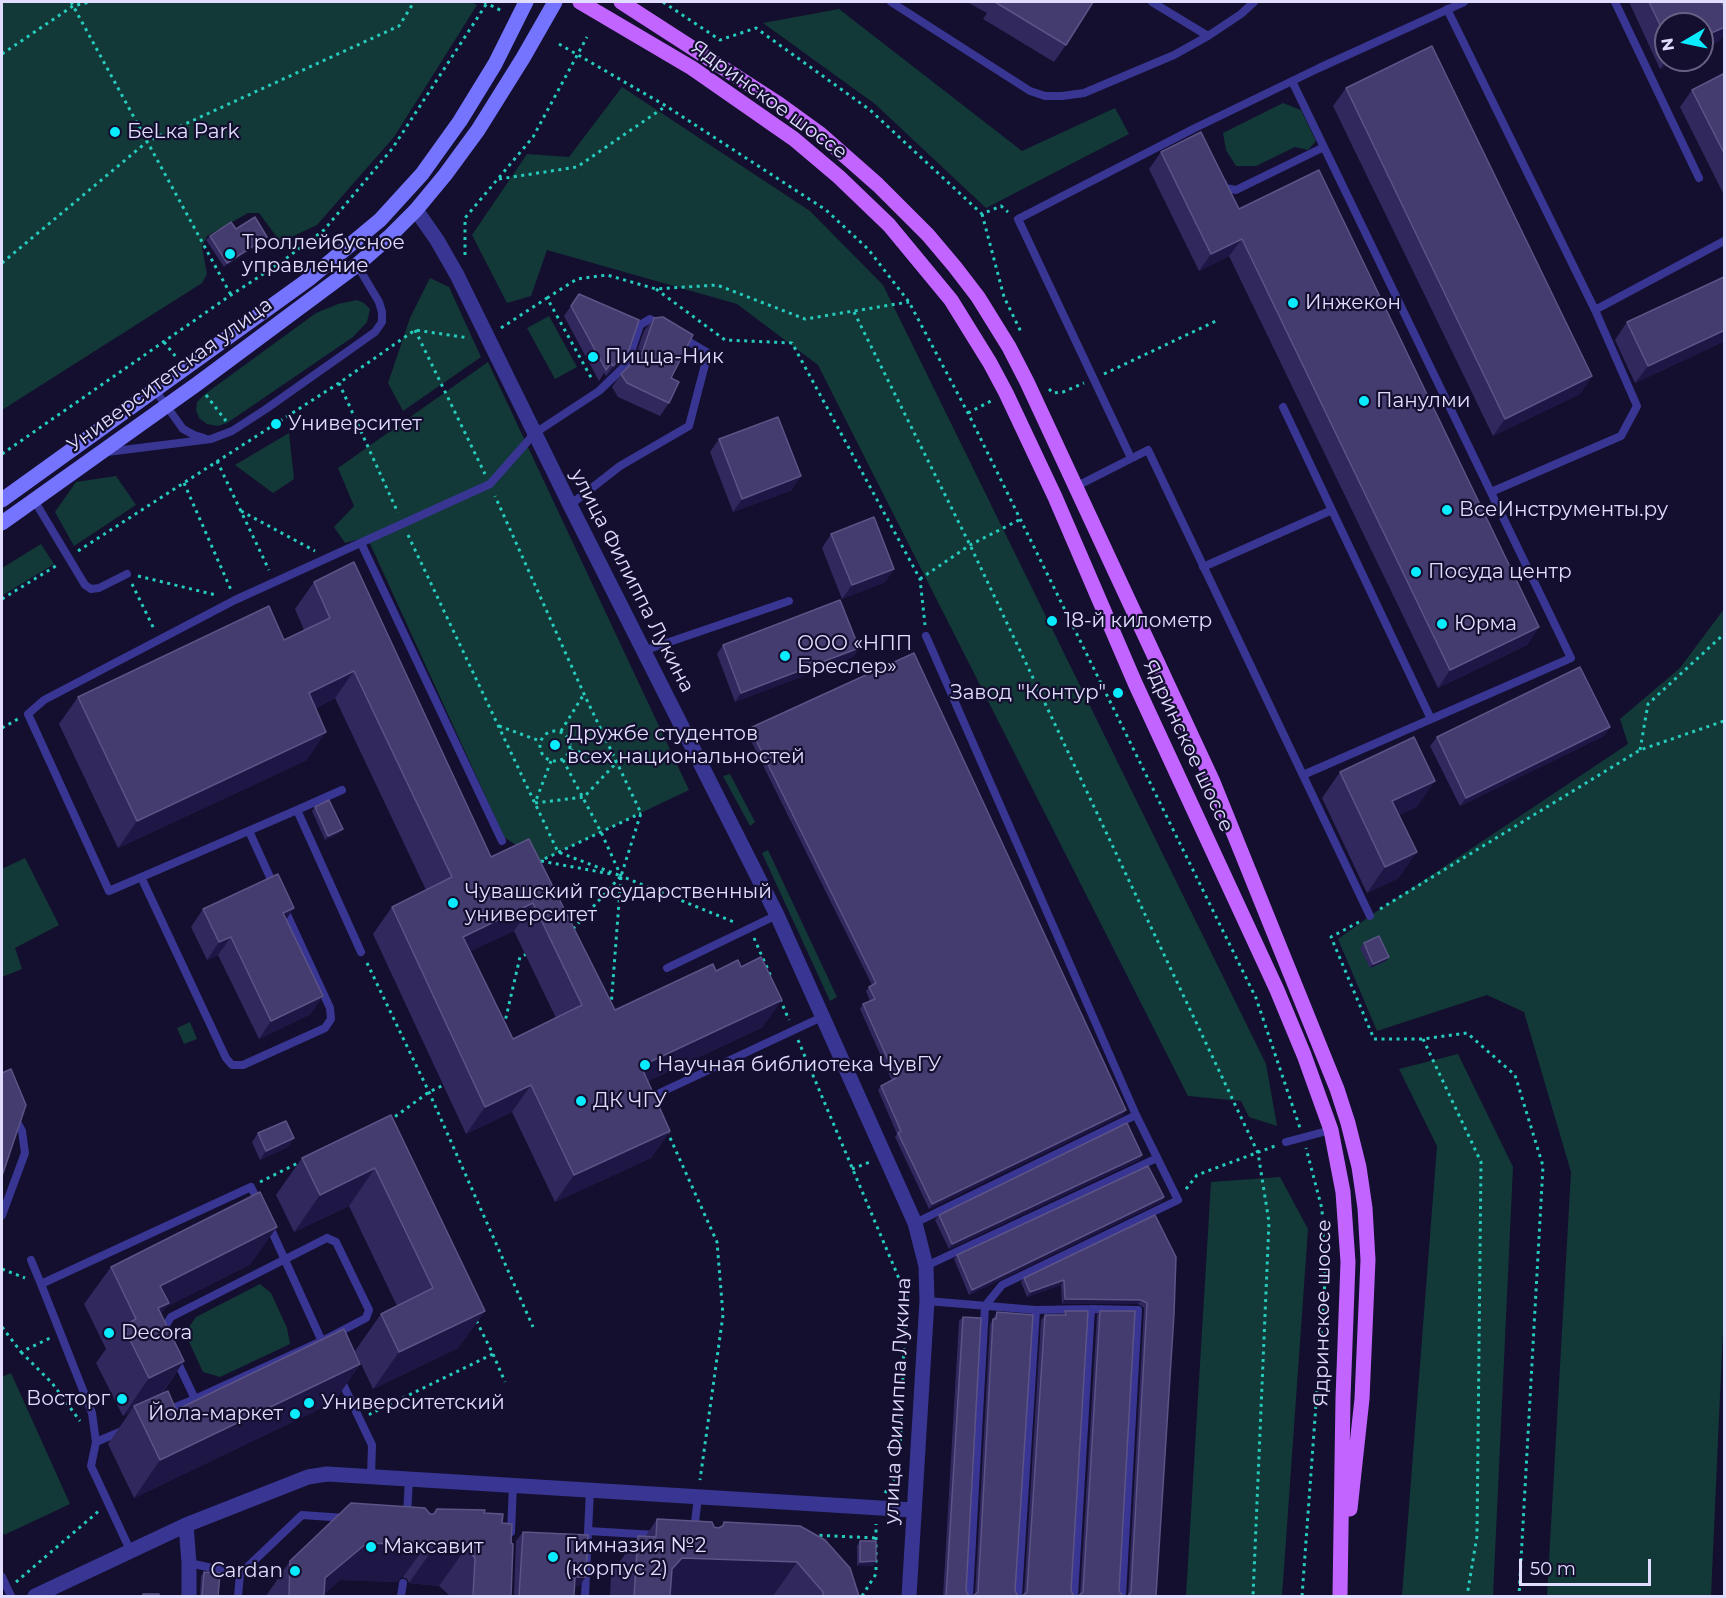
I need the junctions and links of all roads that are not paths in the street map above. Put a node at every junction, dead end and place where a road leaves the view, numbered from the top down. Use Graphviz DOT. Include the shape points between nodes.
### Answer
graph roads {
  1 [pos="526,2"];
  2 [pos="555,2"];
  3 [pos="580,2"];
  4 [pos="621,2"];
  5 [pos="891,2"];
  6 [pos="1152,2"];
  7 [pos="1254,2"];
  8 [pos="1464,2"];
  9 [pos="1615,2"];
  10 [pos="1447,9"];
  11 [pos="1208,36"];
  12 [pos="1292,81"];
  13 [pos="1195,128"];
  14 [pos="1200,138"];
  15 [pos="1324,147"];
  16 [pos="1220,178"];
  17 [pos="1699,178"];
  18 [pos="403,196"];
  19 [pos="416,210"];
  20 [pos="1725,241"];
  21 [pos="345,250"];
  22 [pos="357,265"];
  23 [pos="1595,310"];
  24 [pos="155,390"];
  25 [pos="166,406"];
  26 [pos="1283,406"];
  27 [pos="535,434"];
  28 [pos="211,439"];
  29 [pos="98,453"];
  30 [pos="1131,458"];
  31 [pos="23,485"];
  32 [pos="1075,487"];
  33 [pos="1491,492"];
  34 [pos="1055,497"];
  35 [pos="2,500"];
  36 [pos="34,500"];
  37 [pos="570,505"];
  38 [pos="1332,510"];
  39 [pos="2,523"];
  40 [pos="361,543"];
  41 [pos="1203,567"];
  42 [pos="127,574"];
  43 [pos="789,601"];
  44 [pos="926,636"];
  45 [pos="643,651"];
  46 [pos="1431,719"];
  47 [pos="1303,775"];
  48 [pos="342,790"];
  49 [pos="297,810"];
  50 [pos="249,831"];
  51 [pos="502,841"];
  52 [pos="141,877"];
  53 [pos="278,893"];
  54 [pos="283,904"];
  55 [pos="777,915"];
  56 [pos="1370,916"];
  57 [pos="361,952"];
  58 [pos="667,968"];
  59 [pos="822,1017"];
  60 [pos="651,1097"];
  61 [pos="12,1110"];
  62 [pos="1136,1115"];
  63 [pos="1330,1130"];
  64 [pos="1286,1142"];
  65 [pos="1157,1158"];
  66 [pos="260,1208"];
  67 [pos="2,1215"];
  68 [pos="265,1218"];
  69 [pos="915,1223"];
  70 [pos="284,1259"];
  71 [pos="31,1260"];
  72 [pos="926,1266"];
  73 [pos="41,1284"];
  74 [pos="927,1301"];
  75 [pos="985,1306"];
  76 [pos="1091,1309"];
  77 [pos="1036,1310"];
  78 [pos="322,1341"];
  79 [pos="327,1351"];
  80 [pos="337,1372"];
  81 [pos="195,1399"];
  82 [pos="156,1416"];
  83 [pos="126,1429"];
  84 [pos="96,1442"];
  85 [pos="371,1477"];
  86 [pos="409,1479"];
  87 [pos="513,1485"];
  88 [pos="590,1490"];
  89 [pos="698,1497"];
  90 [pos="913,1510"];
  91 [pos="348,1518"];
  92 [pos="418,1523"];
  93 [pos="186,1525"];
  94 [pos="499,1527"];
  95 [pos="511,1527"];
  96 [pos="588,1532"];
  97 [pos="670,1536"];
  98 [pos="682,1536"];
  99 [pos="694,1537"];
  100 [pos="705,1538"];
  101 [pos="510,1539"];
  102 [pos="130,1550"];
  103 [pos="189,1563"];
  104 [pos="240,1574"];
  105 [pos="2,1577"];
  106 [pos="402,1583"];
  107 [pos="11,1596"];
  108 [pos="35,1596"];
  109 [pos="189,1596"];
  110 [pos="238,1596"];
  111 [pos="401,1596"];
  112 [pos="585,1596"];
  113 [pos="909,1596"];
  114 [pos="969,1596"];
  115 [pos="1018,1596"];
  116 [pos="1074,1596"];
  117 [pos="1122,1596"];
  118 [pos="1341,1596"];
  1 -- 18 [label="main road, Университетская улица" via="460,121"];
  2 -- 19 [label="main road, Университетская улица" via="478,129"];
  3 -- 34 [label="main road, Ядринское шоссе" via="692,68 794,139 889,225 951,300 984,354"];
  4 -- 32 [label="main road, Ядринское шоссе" via="819,133 928,235 978,297 1009,347"];
  5 -- 11 [label="lane" via="1030,91 1045,96 1084,93 1174,55"];
  6 -- 11 [label="lane"];
  7 -- 11 [label="lane"];
  8 -- 10 [label="lane"];
  9 -- 17 [label="lane"];
  10 -- 12 [label="lane"];
  10 -- 23 [label="lane"];
  12 -- 13 [label="lane"];
  12 -- 15 [label="lane"];
  13 -- 14 [label="lane"];
  13 -- 30 [label="lane" via="1018,219"];
  15 -- 16 [label="lane" via="1236,190 1226,188"];
  15 -- 33 [label="lane"];
  18 -- 19 [label="main road"];
  18 -- 21 [label="main road, Университетская улица"];
  19 -- 22 [label="main road, Университетская улица"];
  19 -- 27 [label="street, улица Филиппа Лукина" via="457,275"];
  20 -- 23 [label="lane"];
  21 -- 22 [label="main road"];
  21 -- 24 [label="main road, Университетская улица"];
  22 -- 25 [label="main road, Университетская улица"];
  22 -- 28 [label="lane" via="382,312 382,322 375,332 267,409"];
  23 -- 33 [label="lane" via="1637,406 1621,436"];
  24 -- 25 [label="lane"];
  24 -- 31 [label="main road, Университетская улица"];
  25 -- 28 [label="lane" via="183,429"];
  25 -- 29 [label="main road, Университетская улица"];
  26 -- 38 [label="lane"];
  27 -- 37 [label="street, улица Филиппа Лукина"];
  27 -- 37 [label="lane" via="599,391 627,364 640,325 650,319 708,352 689,426 620,466"];
  27 -- 40 [label="lane" via="490,484"];
  28 -- 29 [label="lane"];
  29 -- 36 [label="main road, Университетская улица"];
  30 -- 32 [label="lane"];
  30 -- 41 [label="lane" via="1148,450"];
  31 -- 35 [label="main road, Университетская улица"];
  31 -- 36 [label="main road"];
  32 -- 34 [label="main road"];
  32 -- 118 [label="main road, Ядринское шоссе" via="1213,782 1337,1089 1359,1167 1368,1260 1367,1315"];
  33 -- 46 [label="lane" via="1571,658"];
  34 -- 63 [label="main road, Ядринское шоссе" via="1135,683 1277,990"];
  36 -- 39 [label="main road, Университетская улица"];
  36 -- 42 [label="lane" via="85,585 99,588"];
  37 -- 45 [label="street, улица Филиппа Лукина"];
  38 -- 41 [label="lane"];
  38 -- 46 [label="lane"];
  40 -- 51 [label="lane"];
  40 -- 52 [label="lane" via="235,600 44,700 28,714 109,891"];
  41 -- 47 [label="lane"];
  43 -- 45 [label="lane"];
  44 -- 62 [label="lane"];
  45 -- 55 [label="street, улица Филиппа Лукина"];
  46 -- 47 [label="lane"];
  47 -- 56 [label="lane"];
  48 -- 49 [label="lane"];
  49 -- 50 [label="lane"];
  49 -- 57 [label="lane"];
  50 -- 52 [label="lane"];
  50 -- 53 [label="lane"];
  52 -- 54 [label="lane" via="232,1065 243,1065 325,1028 331,1019 330,1008"];
  55 -- 58 [label="lane"];
  55 -- 59 [label="street, улица Филиппа Лукина"];
  59 -- 60 [label="lane"];
  59 -- 69 [label="street, улица Филиппа Лукина"];
  61 -- 67 [label="lane" via="22,1131 25,1153"];
  62 -- 65 [label="lane"];
  62 -- 69 [label="lane"];
  63 -- 64 [label="lane"];
  63 -- 118 [label="main road, Ядринское шоссе" via="1343,1192 1348,1262"];
  65 -- 72 [label="lane"];
  65 -- 75 [label="lane" via="1178,1200 1002,1285"];
  66 -- 73 [label="lane" via="251,1187"];
  68 -- 70 [label="lane"];
  69 -- 72 [label="street, улица Филиппа Лукина"];
  70 -- 78 [label="lane"];
  70 -- 78 [label="lane" via="327,1238 336,1242 369,1310 366,1318"];
  70 -- 81 [label="lane" via="171,1317 166,1325 166,1340"];
  71 -- 73 [label="lane"];
  72 -- 74 [label="street, улица Филиппа Лукина"];
  73 -- 84 [label="lane" via="92,1413"];
  74 -- 75 [label="lane"];
  74 -- 90 [label="street, улица Филиппа Лукина"];
  75 -- 77 [label="lane"];
  75 -- 114 [label="lane"];
  76 -- 77 [label="lane"];
  76 -- 116 [label="lane"];
  76 -- 117 [label="lane" via="1138,1310"];
  77 -- 115 [label="lane"];
  78 -- 79 [label="lane"];
  78 -- 81 [label="lane"];
  80 -- 85 [label="lane" via="372,1445"];
  81 -- 82 [label="lane"];
  83 -- 84 [label="lane"];
  84 -- 102 [label="lane" via="91,1466"];
  85 -- 86 [label="street"];
  85 -- 93 [label="street" via="308,1477"];
  86 -- 87 [label="street"];
  86 -- 92 [label="lane" via="406,1522"];
  87 -- 88 [label="street"];
  87 -- 95 [label="lane"];
  88 -- 89 [label="street"];
  88 -- 96 [label="lane"];
  89 -- 90 [label="street"];
  89 -- 99 [label="lane"];
  90 -- 113 [label="street, улица Филиппа Лукина"];
  91 -- 104 [label="lane" via="302,1515"];
  93 -- 102 [label="street"];
  93 -- 103 [label="street"];
  94 -- 95 [label="lane"];
  95 -- 101 [label="lane"];
  96 -- 97 [label="lane"];
  96 -- 112 [label="lane"];
  98 -- 99 [label="lane"];
  99 -- 100 [label="lane"];
  102 -- 108 [label="street"];
  103 -- 104 [label="lane"];
  103 -- 109 [label="street"];
  104 -- 110 [label="lane"];
  105 -- 107 [label="lane"];
  106 -- 111 [label="lane"];
}
